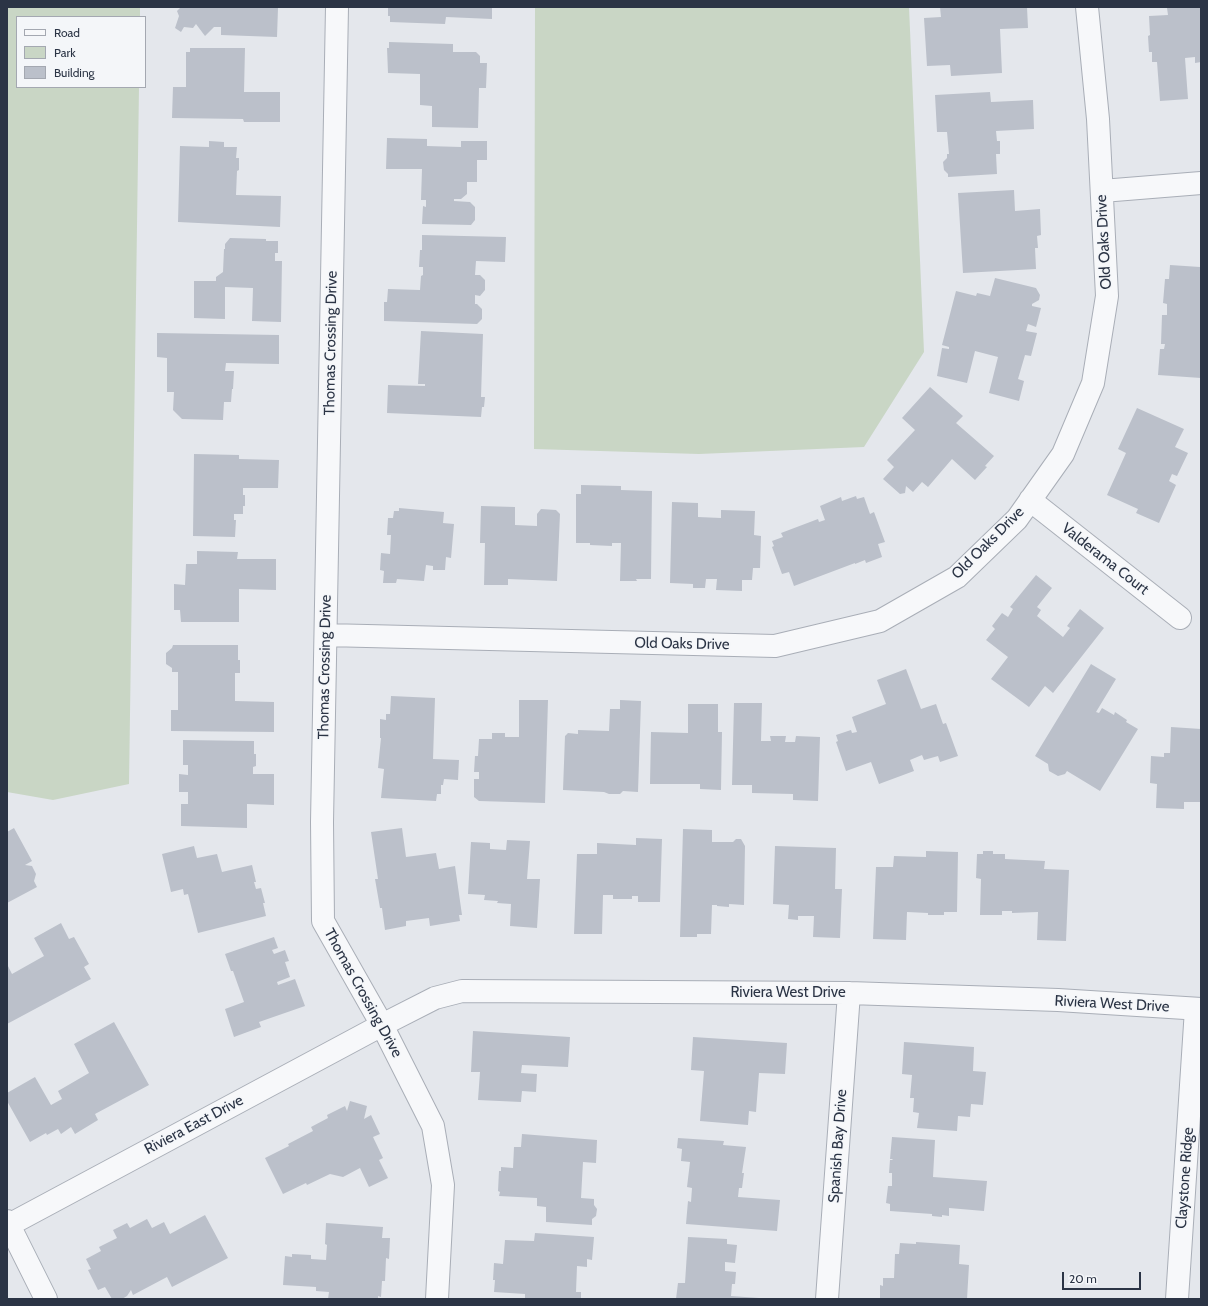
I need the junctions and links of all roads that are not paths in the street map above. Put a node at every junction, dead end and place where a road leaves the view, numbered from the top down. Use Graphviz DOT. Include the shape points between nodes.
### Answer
graph roads {
  1 [pos="337,7"];
  2 [pos="1086,7"];
  3 [pos="1201,183"];
  4 [pos="1102,191"];
  5 [pos="1030,500"];
  6 [pos="1180,618"];
  7 [pos="326,635"];
  8 [pos="849,993"];
  9 [pos="1198,1009"];
  10 [pos="382,1025"];
  11 [pos="8,1224"];
  12 [pos="46,1299"];
  13 [pos="437,1299"];
  14 [pos="827,1299"];
  15 [pos="1177,1299"];
  1 -- 7 [label="street, Thomas Crossing Drive"];
  2 -- 4 [label="street, Old Oaks Drive" via="1098,119"];
  3 -- 4 [label="street"];
  4 -- 5 [label="street, Old Oaks Drive" via="1107,296 1093,383 1063,454"];
  5 -- 6 [label="street, Valderama Court"];
  5 -- 7 [label="street, Old Oaks Drive" via="1017,519 957,577 880,621 775,646"];
  7 -- 10 [label="street, Thomas Crossing Drive" via="322,822 323,921"];
  8 -- 9 [label="street, Riviera West Drive" via="1058,1000"];
  8 -- 10 [label="street, Riviera West Drive" via="462,991 435,998"];
  8 -- 14 [label="street, Spanish Bay Drive"];
  9 -- 15 [label="street, Claystone Ridge"];
  10 -- 11 [label="street, Riviera East Drive"];
  10 -- 13 [label="street, Thomas Crossing Drive" via="433,1126 443,1185"];
  11 -- 12 [label="street"];
}
